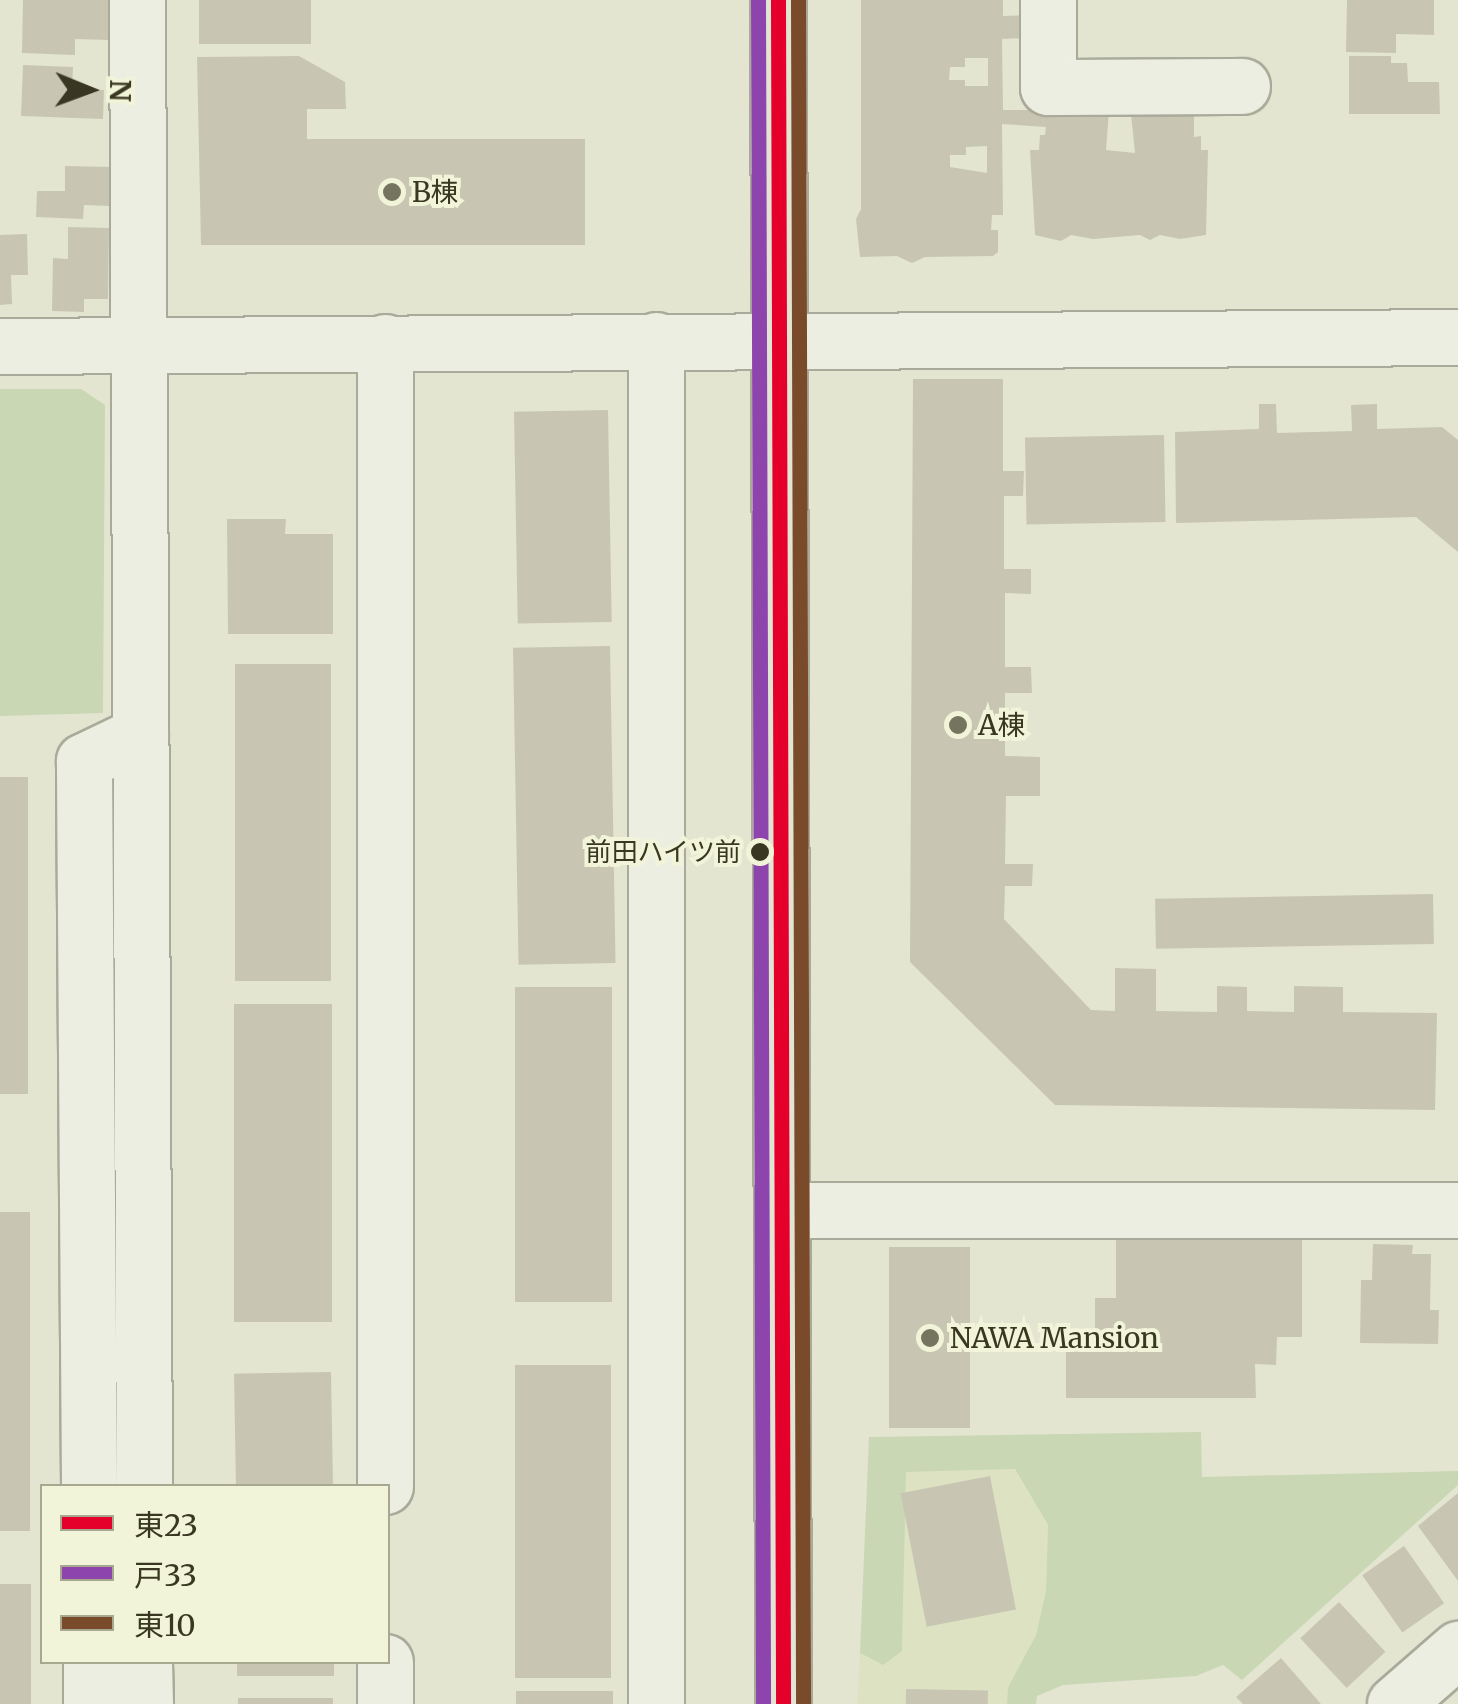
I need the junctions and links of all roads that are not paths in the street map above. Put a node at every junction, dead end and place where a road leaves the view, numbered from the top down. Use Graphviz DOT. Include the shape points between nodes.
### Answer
graph roads {
  1 [pos="137,0"];
  2 [pos="778,0"];
  3 [pos="1048,0"];
  4 [pos="1242,86"];
  5 [pos="1458,336"];
  6 [pos="778,339"];
  7 [pos="656,340"];
  8 [pos="385,342"];
  9 [pos="139,345"];
  10 [pos="0,346"];
  11 [pos="140,734"];
  12 [pos="784,1210"];
  13 [pos="1458,1210"];
  14 [pos="89,1484"];
  15 [pos="144,1484"];
  16 [pos="385,1484"];
  17 [pos="1458,1649"];
  18 [pos="90,1664"];
  19 [pos="144,1664"];
  20 [pos="385,1664"];
  21 [pos="91,1704"];
  22 [pos="144,1704"];
  23 [pos="385,1704"];
  24 [pos="656,1704"];
  25 [pos="783,1704"];
  26 [pos="1395,1704"];
  1 -- 9 [label="street"];
  2 -- 6 [label="main road"];
  3 -- 4 [label="street" via="1048,87"];
  5 -- 6 [label="street"];
  6 -- 7 [label="street"];
  6 -- 12 [label="main road"];
  7 -- 8 [label="street"];
  7 -- 24 [label="street"];
  8 -- 9 [label="street"];
  8 -- 16 [label="street"];
  9 -- 10 [label="street"];
  9 -- 11 [label="street"];
  11 -- 14 [label="street" via="84,761"];
  11 -- 15 [label="street"];
  12 -- 13 [label="street"];
  12 -- 25 [label="main road"];
  17 -- 26 [label="street"];
  18 -- 21 [label="street"];
  19 -- 22 [label="street"];
  20 -- 23 [label="street"];
}
